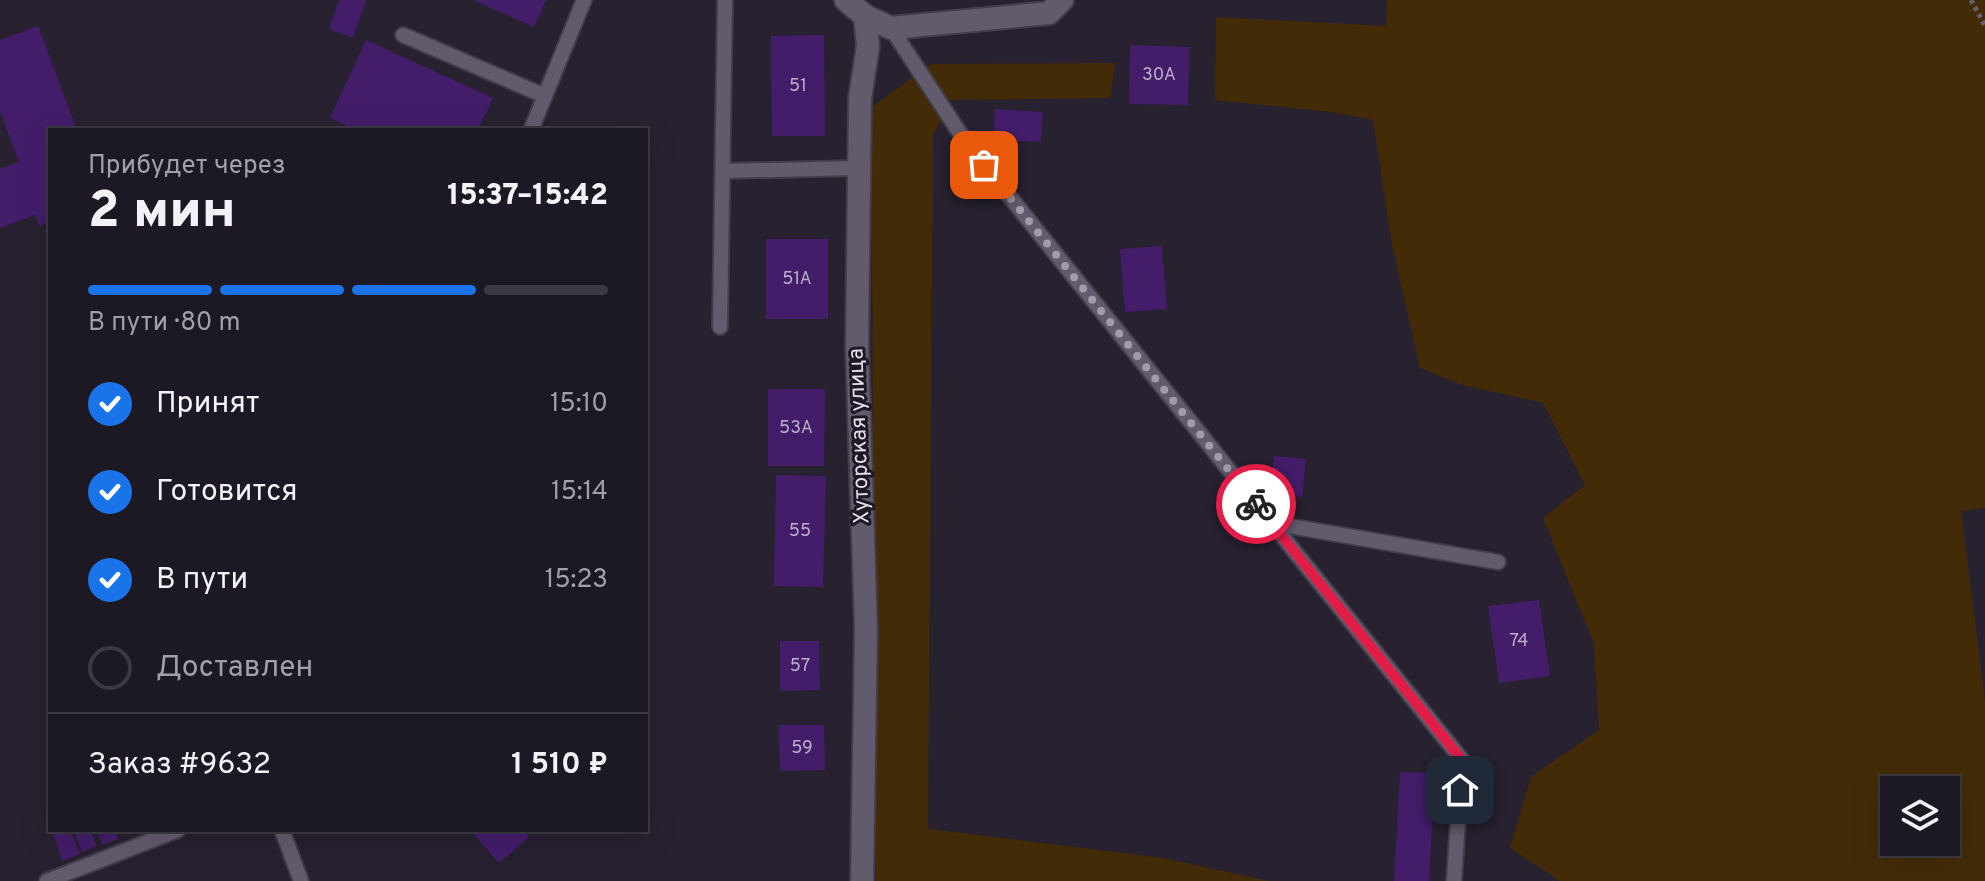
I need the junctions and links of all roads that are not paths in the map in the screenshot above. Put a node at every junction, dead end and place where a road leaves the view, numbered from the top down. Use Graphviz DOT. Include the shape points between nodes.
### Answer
graph roads {
  1 [pos="584,0"];
  2 [pos="725,0"];
  3 [pos="846,0"];
  4 [pos="1062,0"];
  5 [pos="865,16"];
  6 [pos="891,28"];
  7 [pos="403,35"];
  8 [pos="545,96"];
  9 [pos="532,128"];
  10 [pos="859,168"];
  11 [pos="723,171"];
  12 [pos="720,327"];
  13 [pos="1272,523"];
  14 [pos="1498,562"];
  15 [pos="173,832"];
  16 [pos="283,832"];
  17 [pos="47,881"];
  18 [pos="301,881"];
  19 [pos="862,881"];
  20 [pos="1454,881"];
  1 -- 8 [label="lane"];
  2 -- 11 [label="lane"];
  3 -- 5 [label="street"];
  4 -- 6 [label="street" via="1049,13"];
  5 -- 6 [label="street"];
  5 -- 10 [label="street, Хуторская улица" via="868,46 860,98"];
  6 -- 13 [label="lane" via="965,141"];
  7 -- 8 [label="lane"];
  8 -- 9 [label="lane"];
  10 -- 11 [label="lane"];
  10 -- 19 [label="street, Хуторская улица" via="857,347 866,629"];
  11 -- 12 [label="lane"];
  13 -- 14 [label="lane"];
  13 -- 20 [label="lane" via="1462,760"];
  15 -- 17 [label="lane"];
  16 -- 18 [label="lane"];
}
